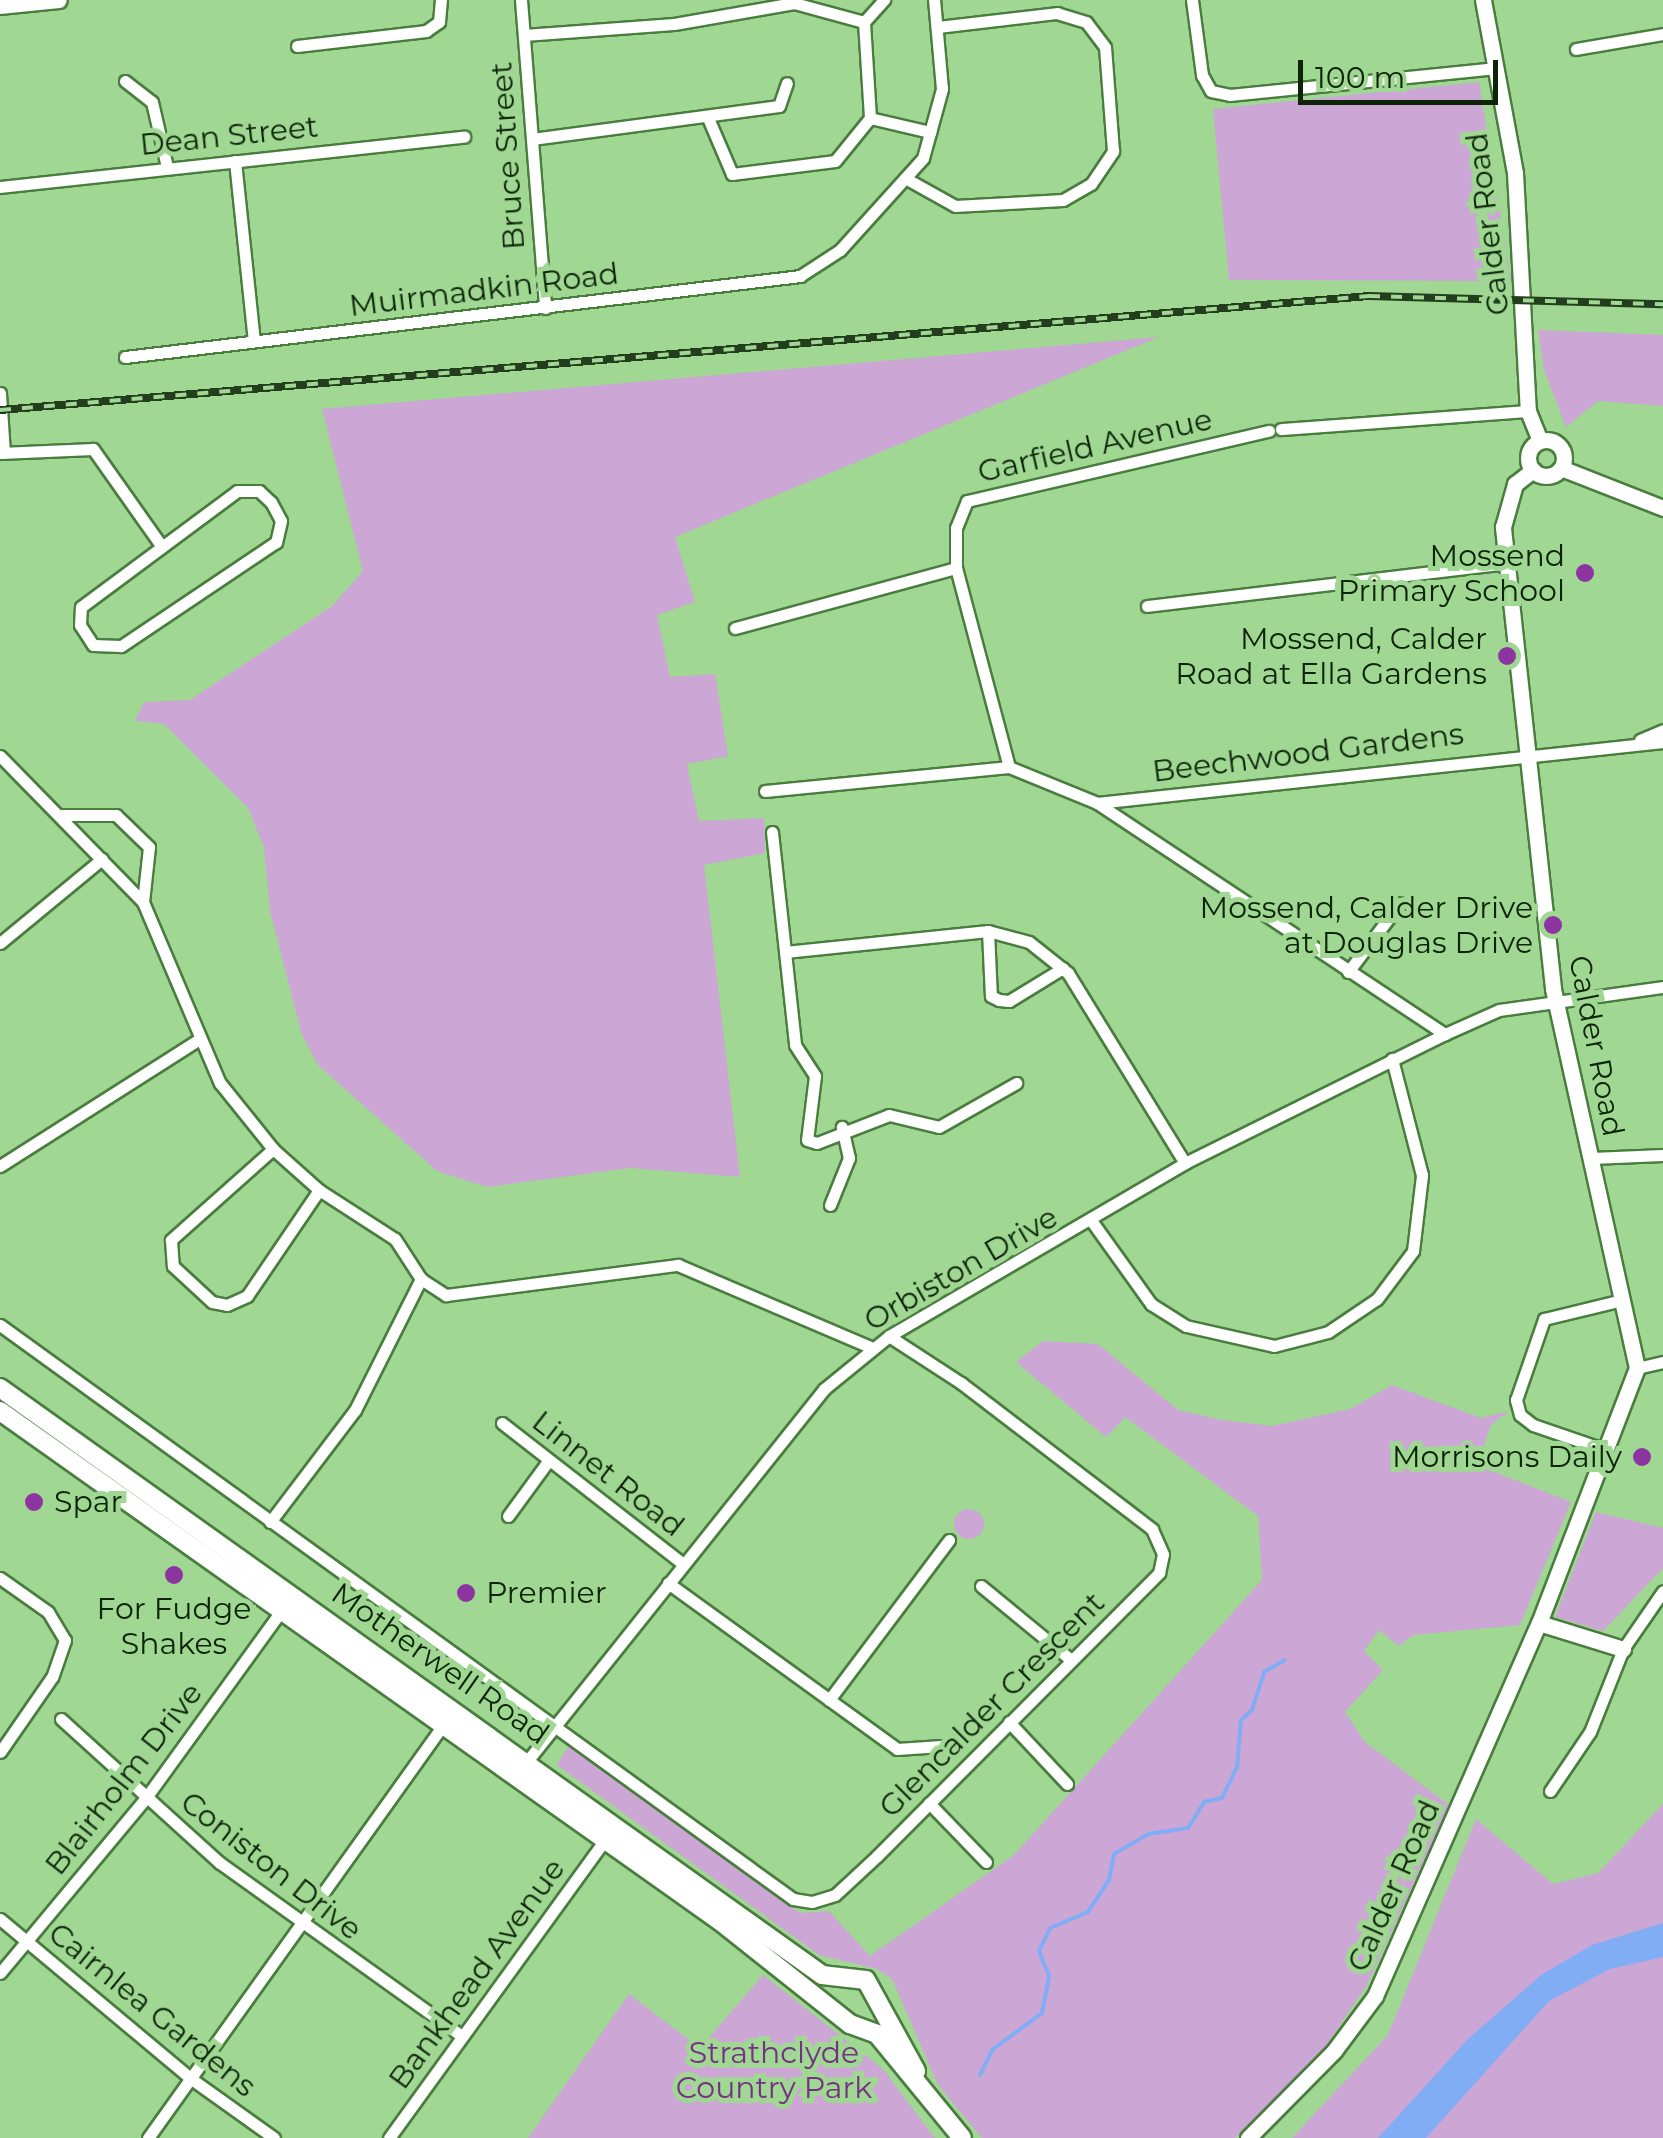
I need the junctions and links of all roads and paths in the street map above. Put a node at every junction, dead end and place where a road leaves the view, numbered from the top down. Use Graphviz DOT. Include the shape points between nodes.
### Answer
graph roads {
  1 [pos="59,0"];
  2 [pos="441,0"];
  3 [pos="521,0"];
  4 [pos="884,0"];
  5 [pos="934,0"];
  6 [pos="1192,0"];
  7 [pos="1483,0"];
  8 [pos="0,6"];
  9 [pos="864,22"];
  10 [pos="936,27"];
  11 [pos="1663,34"];
  12 [pos="524,36"];
  13 [pos="298,46"];
  14 [pos="1576,48"];
  15 [pos="1494,68"];
  16 [pos="126,80"];
  17 [pos="787,83"];
  18 [pos="708,118"];
  19 [pos="870,118"];
  20 [pos="930,132"];
  21 [pos="464,137"];
  22 [pos="532,140"];
  23 [pos="236,160"];
  24 [pos="167,168"];
  25 [pos="905,178"];
  26 [pos="0,187"];
  27 [pos="544,308"];
  28 [pos="254,341"];
  29 [pos="126,357"];
  30 [pos="0,393"];
  31 [pos="1528,411"];
  32 [pos="1540,440"];
  33 [pos="2,453"];
  34 [pos="1561,468"];
  35 [pos="1532,470"];
  36 [pos="1663,508"];
  37 [pos="160,544"];
  38 [pos="1506,563"];
  39 [pos="956,568"];
  40 [pos="1147,606"];
  41 [pos="735,628"];
  42 [pos="1663,730"];
  43 [pos="1631,742"];
  44 [pos="1663,742"];
  45 [pos="1526,754"];
  46 [pos="0,756"];
  47 [pos="1009,767"];
  48 [pos="765,791"];
  49 [pos="1096,803"];
  50 [pos="60,814"];
  51 [pos="772,832"];
  52 [pos="102,859"];
  53 [pos="143,902"];
  54 [pos="1400,903"];
  55 [pos="988,932"];
  56 [pos="0,943"];
  57 [pos="785,952"];
  58 [pos="1062,968"];
  59 [pos="1348,972"];
  60 [pos="1663,986"];
  61 [pos="1554,999"];
  62 [pos="1445,1034"];
  63 [pos="198,1040"];
  64 [pos="1392,1059"];
  65 [pos="1016,1083"];
  66 [pos="842,1128"];
  67 [pos="273,1148"];
  68 [pos="1663,1154"];
  69 [pos="1590,1158"];
  70 [pos="1185,1163"];
  71 [pos="0,1166"];
  72 [pos="319,1190"];
  73 [pos="830,1205"];
  74 [pos="1093,1222"];
  75 [pos="421,1278"];
  76 [pos="1622,1300"];
  77 [pos="0,1325"];
  78 [pos="889,1336"];
  79 [pos="873,1348"];
  80 [pos="1663,1362"];
  81 [pos="1637,1368"];
  82 [pos="0,1388"];
  83 [pos="0,1410"];
  84 [pos="502,1423"];
  85 [pos="1606,1450"];
  86 [pos="549,1460"];
  87 [pos="508,1516"];
  88 [pos="270,1522"];
  89 [pos="949,1540"];
  90 [pos="682,1564"];
  91 [pos="0,1578"];
  92 [pos="668,1584"];
  93 [pos="981,1586"];
  94 [pos="1663,1590"];
  95 [pos="282,1610"];
  96 [pos="1539,1622"];
  97 [pos="1622,1649"];
  98 [pos="1071,1660"];
  99 [pos="829,1700"];
  100 [pos="60,1719"];
  101 [pos="1009,1722"];
  102 [pos="443,1725"];
  103 [pos="552,1727"];
  104 [pos="941,1746"];
  105 [pos="0,1752"];
  106 [pos="528,1760"];
  107 [pos="1067,1784"];
  108 [pos="1550,1791"];
  109 [pos="145,1799"];
  110 [pos="929,1803"];
  111 [pos="605,1840"];
  112 [pos="986,1862"];
  113 [pos="0,1918"];
  114 [pos="300,1924"];
  115 [pos="28,1942"];
  116 [pos="0,1974"];
  117 [pos="849,1980"];
  118 [pos="880,2000"];
  119 [pos="835,2008"];
  120 [pos="860,2026"];
  121 [pos="462,2036"];
  122 [pos="190,2078"];
  123 [pos="924,2092"];
  124 [pos="148,2138"];
  125 [pos="274,2138"];
  126 [pos="388,2138"];
  127 [pos="962,2138"];
  128 [pos="1248,2138"];
  1 -- 8 [label="street"];
  2 -- 13 [label="street" via="439,22 426,32"];
  3 -- 12 [label="street, Bruce Street"];
  4 -- 9 [label="street"];
  5 -- 10 [label="street, Muirmadkin Road"];
  6 -- 15 [label="street" via="1202,75 1211,91 1230,96"];
  7 -- 15 [label="street, Calder Road"];
  9 -- 12 [label="street" via="794,3 674,24"];
  9 -- 19 [label="street"];
  10 -- 20 [label="street, Muirmadkin Road" via="942,89"];
  10 -- 25 [label="street" via="1058,13 1086,22 1105,47 1113,151 1091,184 1063,200 955,206"];
  11 -- 14 [label="street"];
  12 -- 22 [label="street, Bruce Street"];
  15 -- 31 [label="street, Calder Road" via="1515,172"];
  16 -- 24 [label="street" via="152,102"];
  17 -- 18 [label="street" via="779,106"];
  18 -- 19 [label="street" via="732,174 835,161"];
  18 -- 22 [label="street"];
  19 -- 20 [label="street"];
  20 -- 25 [label="street, Muirmadkin Road" via="923,158"];
  21 -- 23 [label="street, Dean Street"];
  22 -- 27 [label="street, Bruce Street"];
  23 -- 24 [label="street, Dean Street"];
  23 -- 28 [label="street"];
  24 -- 26 [label="street, Dean Street"];
  25 -- 27 [label="street, Muirmadkin Road" via="840,250 800,276"];
  27 -- 28 [label="street, Muirmadkin Road"];
  28 -- 29 [label="street, Muirmadkin Road"];
  30 -- 33 [label="street"];
  31 -- 32 [label="street, Calder Road"];
  31 -- 39 [label="street, Garfield Avenue" via="1275,430 967,502 956,528"];
  32 -- 34 [label="street" via="1561,448"];
  32 -- 35 [label="street" via="1528,453"];
  33 -- 37 [label="street" via="93,449"];
  34 -- 35 [label="street" via="1547,476"];
  34 -- 36 [label="street"];
  35 -- 38 [label="street, Calder Road" via="1515,484 1506,507"];
  37 -- 37 [label="street" via="237,491 260,492 281,521 276,542 223,580 121,646 92,645 80,625 81,607"];
  38 -- 40 [label="street"];
  38 -- 45 [label="street, Calder Road"];
  39 -- 41 [label="street"];
  39 -- 47 [label="street, Garfield Avenue"];
  42 -- 43 [label="street"];
  43 -- 44 [label="street"];
  43 -- 45 [label="street, Beechwood Gardens"];
  45 -- 49 [label="street, Beechwood Gardens"];
  45 -- 61 [label="street, Calder Road"];
  46 -- 50 [label="street"];
  47 -- 48 [label="street"];
  47 -- 49 [label="street, Beechwood Gardens"];
  49 -- 59 [label="street, Beechwood Gardens"];
  50 -- 52 [label="street"];
  50 -- 53 [label="street" via="116,815 150,848"];
  51 -- 57 [label="street"];
  52 -- 53 [label="street"];
  52 -- 56 [label="street"];
  53 -- 63 [label="street"];
  54 -- 59 [label="street"];
  55 -- 57 [label="street"];
  55 -- 58 [label="street" via="1021,938"];
  55 -- 58 [label="street" via="991,996 998,1000"];
  57 -- 66 [label="street" via="795,1045 815,1076 804,1132 817,1142"];
  58 -- 70 [label="street"];
  59 -- 62 [label="street, Beechwood Gardens"];
  60 -- 61 [label="street, Orbiston Drive"];
  61 -- 62 [label="street, Orbiston Drive" via="1498,1010"];
  61 -- 69 [label="street, Calder Road"];
  62 -- 64 [label="street, Orbiston Drive"];
  63 -- 67 [label="street" via="220,1083"];
  63 -- 71 [label="street"];
  64 -- 70 [label="street, Orbiston Drive"];
  64 -- 74 [label="street" via="1422,1175 1414,1251 1377,1299 1328,1332 1274,1346 1186,1326 1151,1304"];
  65 -- 66 [label="street" via="939,1127 888,1115"];
  66 -- 73 [label="street" via="849,1158"];
  67 -- 72 [label="street"];
  67 -- 72 [label="street" via="171,1240 174,1266 212,1302 227,1305 247,1296"];
  68 -- 69 [label="street"];
  69 -- 76 [label="street, Calder Road"];
  70 -- 74 [label="street, Orbiston Drive"];
  72 -- 75 [label="street" via="394,1238"];
  74 -- 78 [label="street, Orbiston Drive"];
  75 -- 79 [label="street" via="446,1295 678,1264"];
  75 -- 88 [label="street" via="355,1410"];
  76 -- 81 [label="street, Calder Road"];
  76 -- 85 [label="street" via="1544,1320 1516,1400 1520,1415 1533,1425"];
  77 -- 88 [label="street, Motherwell Road"];
  78 -- 79 [label="street, Orbiston Drive"];
  78 -- 98 [label="street, Glencalder Crescent" via="1152,1529 1163,1554 1159,1573"];
  79 -- 90 [label="street, Orbiston Drive" via="824,1389"];
  80 -- 81 [label="street"];
  81 -- 85 [label="street, Calder Road"];
  82 -- 106 [label="main road, Motherwell Road"];
  83 -- 95 [label="main road, Motherwell Road"];
  84 -- 86 [label="street, Linnet Road"];
  85 -- 96 [label="street, Calder Road"];
  86 -- 87 [label="street"];
  86 -- 90 [label="street, Linnet Road"];
  88 -- 103 [label="street, Motherwell Road"];
  89 -- 99 [label="street"];
  90 -- 92 [label="street, Orbiston Drive"];
  91 -- 105 [label="street" via="48,1612 64,1640 52,1677"];
  92 -- 99 [label="street"];
  92 -- 103 [label="street, Orbiston Drive"];
  93 -- 98 [label="street"];
  94 -- 97 [label="street"];
  95 -- 102 [label="main road, Motherwell Road"];
  95 -- 109 [label="street, Blairholm Drive"];
  96 -- 97 [label="street"];
  96 -- 128 [label="street, Calder Road" via="1375,1996 1334,2051"];
  97 -- 108 [label="street" via="1590,1732"];
  98 -- 101 [label="street, Glencalder Crescent"];
  99 -- 104 [label="street" via="897,1749"];
  100 -- 109 [label="street, Coniston Drive"];
  101 -- 107 [label="street"];
  101 -- 110 [label="street, Glencalder Crescent"];
  102 -- 111 [label="main road, Motherwell Road"];
  102 -- 114 [label="street"];
  103 -- 106 [label="street, Orbiston Drive"];
  103 -- 110 [label="street, Glencalder Crescent" via="793,1899 835,1896"];
  106 -- 117 [label="main road, Motherwell Road" via="822,1975"];
  109 -- 114 [label="street, Coniston Drive"];
  109 -- 115 [label="street, Blairholm Drive"];
  110 -- 112 [label="street"];
  111 -- 119 [label="main road, Motherwell Road"];
  111 -- 121 [label="street, Bankhead Avenue"];
  113 -- 115 [label="street, Cairnlea Gardens"];
  114 -- 121 [label="street, Coniston Drive"];
  114 -- 122 [label="street"];
  115 -- 116 [label="street, Blairholm Drive"];
  115 -- 122 [label="street, Cairnlea Gardens"];
  117 -- 118 [label="main road" via="866,1980"];
  117 -- 119 [label="main road" via="838,1989"];
  118 -- 120 [label="main road"];
  118 -- 123 [label="main road"];
  119 -- 120 [label="main road"];
  120 -- 123 [label="main road" via="877,2034"];
  121 -- 126 [label="street, Bankhead Avenue"];
  122 -- 124 [label="street"];
  122 -- 125 [label="street, Cairnlea Gardens"];
  123 -- 127 [label="main road"];
}
